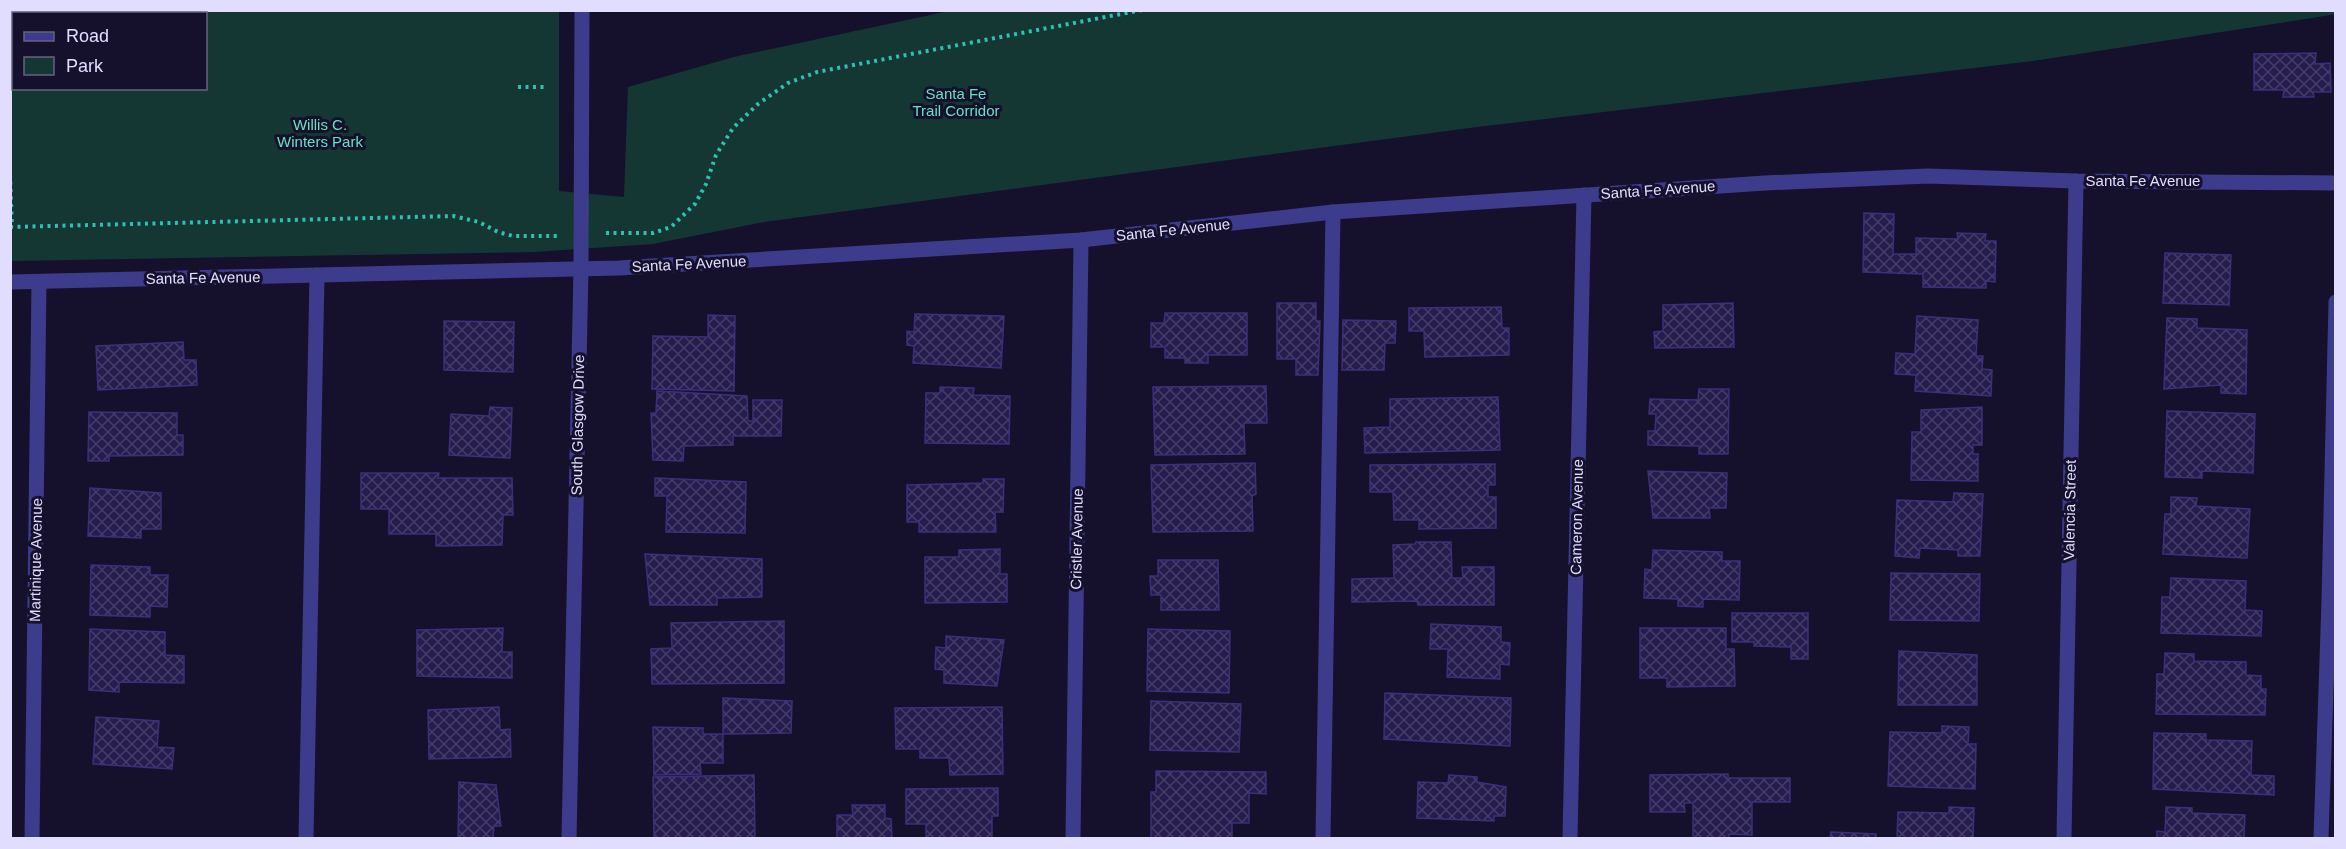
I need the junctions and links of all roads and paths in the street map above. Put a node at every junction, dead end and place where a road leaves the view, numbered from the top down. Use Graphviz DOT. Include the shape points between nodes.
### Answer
graph roads {
  1 [pos="582,10"];
  2 [pos="1142,10"];
  3 [pos="518,87"];
  4 [pos="543,87"];
  5 [pos="10,174"];
  6 [pos="2076,181"];
  7 [pos="2336,183"];
  8 [pos="1584,195"];
  9 [pos="1333,212"];
  10 [pos="11,227"];
  11 [pos="609,233"];
  12 [pos="558,236"];
  13 [pos="1081,240"];
  14 [pos="581,269"];
  15 [pos="317,276"];
  16 [pos="10,282"];
  17 [pos="39,282"];
  18 [pos="2336,302"];
  19 [pos="32,838"];
  20 [pos="306,838"];
  21 [pos="568,838"];
  22 [pos="1073,838"];
  23 [pos="1323,838"];
  24 [pos="1570,838"];
  25 [pos="2064,838"];
  26 [pos="2321,838"];
  1 -- 14 [label="street, South Glasgow Drive"];
  2 -- 11 [label="path" via="817,72 788,83 733,128 716,155 695,204 671,227 653,232"];
  3 -- 4 [label="path"];
  5 -- 10 [label="path"];
  6 -- 7 [label="street, Santa Fe Avenue"];
  6 -- 8 [label="street, Santa Fe Avenue" via="1928,176"];
  6 -- 25 [label="street, Valencia Street"];
  8 -- 9 [label="street, Santa Fe Avenue"];
  8 -- 24 [label="street, Cameron Avenue"];
  9 -- 13 [label="street, Santa Fe Avenue"];
  9 -- 23 [label="street"];
  10 -- 12 [label="path" via="453,216 513,236"];
  13 -- 14 [label="street, Santa Fe Avenue"];
  13 -- 22 [label="street, Cristler Avenue"];
  14 -- 15 [label="street, Santa Fe Avenue"];
  14 -- 21 [label="street, South Glasgow Drive"];
  15 -- 17 [label="street, Santa Fe Avenue"];
  15 -- 20 [label="street"];
  16 -- 17 [label="street, Santa Fe Avenue"];
  17 -- 19 [label="street, Martinique Avenue"];
  18 -- 26 [label="street"];
}
